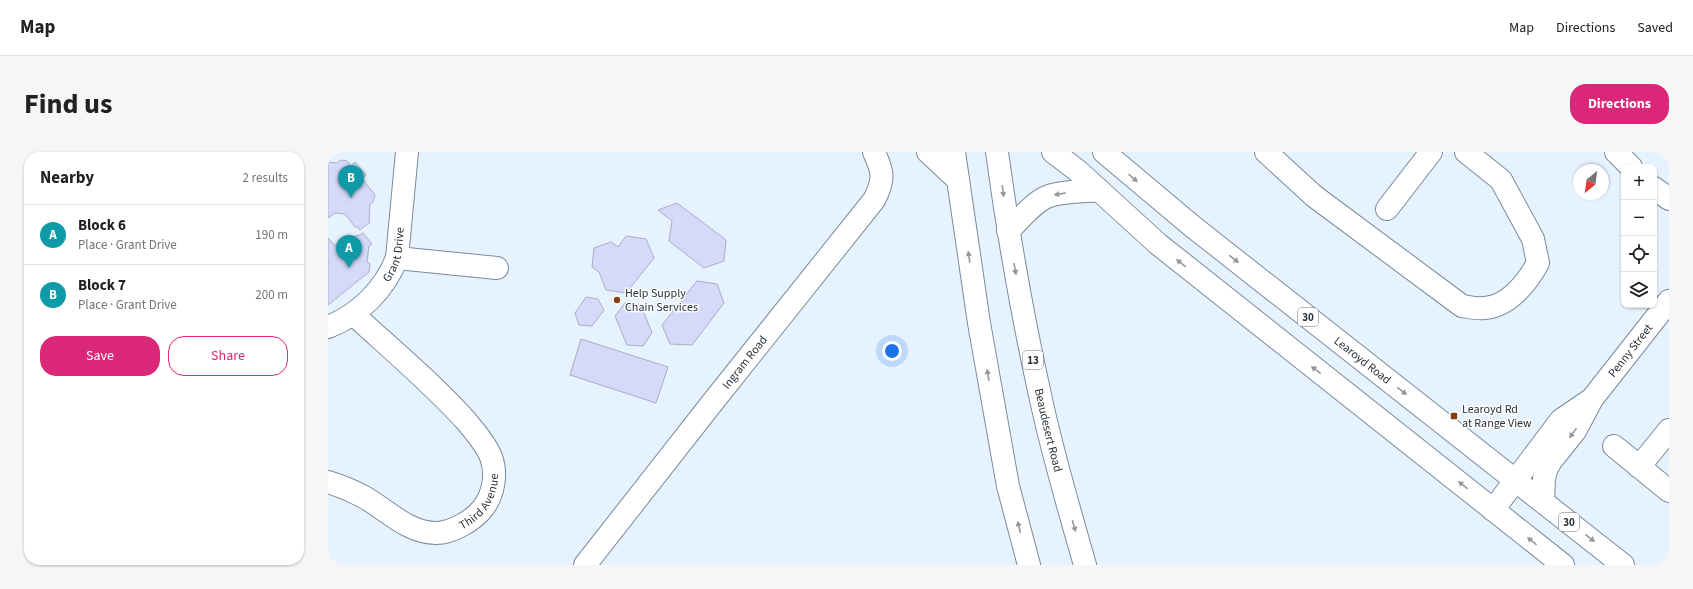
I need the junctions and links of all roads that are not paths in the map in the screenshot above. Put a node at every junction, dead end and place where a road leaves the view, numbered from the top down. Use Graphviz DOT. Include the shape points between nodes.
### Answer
graph roads {
  1 [pos="407,152"];
  2 [pos="874,152"];
  3 [pos="928,152"];
  4 [pos="954,152"];
  5 [pos="997,152"];
  6 [pos="1053,152"];
  7 [pos="1104,152"];
  8 [pos="1266,152"];
  9 [pos="1431,152"];
  10 [pos="1466,152"];
  11 [pos="1616,152"];
  12 [pos="1628,164"];
  13 [pos="958,180"];
  14 [pos="1099,190"];
  15 [pos="1657,190"];
  16 [pos="1669,199"];
  17 [pos="1387,210"];
  18 [pos="1008,231"];
  19 [pos="397,258"];
  20 [pos="497,268"];
  21 [pos="1669,301"];
  22 [pos="352,314"];
  23 [pos="328,327"];
  24 [pos="1592,399"];
  25 [pos="1669,430"];
  26 [pos="1614,446"];
  27 [pos="1639,467"];
  28 [pos="1515,480"];
  29 [pos="328,482"];
  30 [pos="1669,491"];
  31 [pos="1543,501"];
  32 [pos="1493,510"];
  33 [pos="1552,562"];
  34 [pos="585,565"];
  35 [pos="1029,565"];
  36 [pos="1085,565"];
  37 [pos="1623,565"];
  1 -- 19 [label="main road, Grant Drive"];
  2 -- 34 [label="main road, Ingram Road" via="882,177 881,187 874,200"];
  3 -- 13 [label="main road"];
  4 -- 13 [label="main road"];
  5 -- 18 [label="main road, Beaudesert Road / 13, one-way"];
  6 -- 14 [label="main road"];
  7 -- 28 [label="main road, Learoyd Road / 30, one-way" via="1192,226"];
  8 -- 10 [label="main road" via="1314,196 1462,306 1484,308 1506,302 1530,277 1538,263 1533,239 1501,180"];
  9 -- 17 [label="main road"];
  11 -- 12 [label="main road"];
  35 -- 13 [label="main road, one-way" via="1007,479 979,323"];
  14 -- 18 [label="main road, one-way" via="1049,196"];
  32 -- 14 [label="main road, one-way" via="1158,244"];
  15 -- 16 [label="main road"];
  18 -- 36 [label="main road, Beaudesert Road / 13, one-way" via="1040,395"];
  19 -- 20 [label="main road"];
  19 -- 22 [label="main road, Grant Drive" via="387,280"];
  21 -- 24 [label="main road, Penny Street"];
  22 -- 23 [label="main road, Grant Drive"];
  22 -- 29 [label="main road, Third Avenue" via="450,403 478,435 490,455 494,481 484,507 474,518 437,534 419,531 365,498"];
  24 -- 28 [label="main road, Penny Street" via="1561,420"];
  24 -- 31 [label="main road, Penny Street, one-way" via="1575,431 1546,470"];
  25 -- 27 [label="main road"];
  26 -- 27 [label="main road"];
  27 -- 30 [label="main road"];
  28 -- 31 [label="main road, Learoyd Road / 30"];
  28 -- 32 [label="main road, Penny Street"];
  31 -- 37 [label="main road, Learoyd Road / 30, one-way"];
  33 -- 32 [label="main road, one-way"];
}
